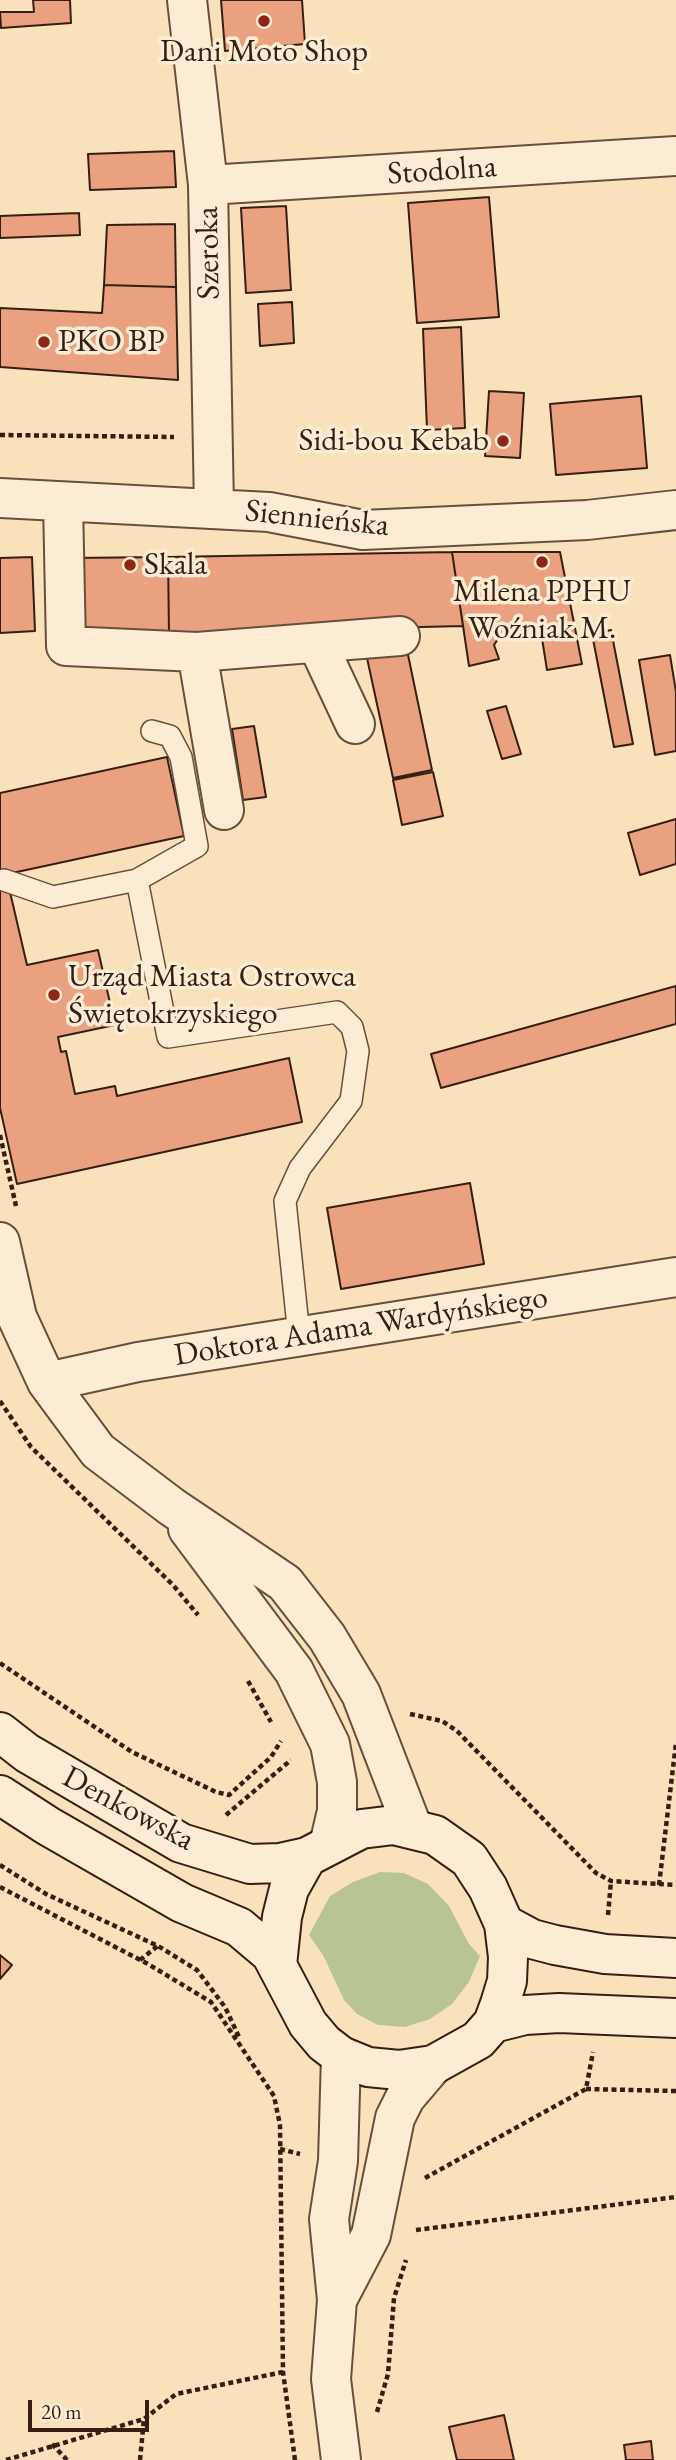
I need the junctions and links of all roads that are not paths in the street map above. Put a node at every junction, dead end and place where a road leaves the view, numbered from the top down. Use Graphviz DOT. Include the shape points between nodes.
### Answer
graph roads {
  1 [pos="187,0"];
  2 [pos="676,156"];
  3 [pos="208,185"];
  4 [pos="0,498"];
  5 [pos="63,502"];
  6 [pos="214,508"];
  7 [pos="676,510"];
  8 [pos="400,636"];
  9 [pos="317,643"];
  10 [pos="197,652"];
  11 [pos="355,723"];
  12 [pos="152,731"];
  13 [pos="223,810"];
  14 [pos="4,880"];
  15 [pos="137,880"];
  16 [pos="0,1242"];
  17 [pos="676,1277"];
  18 [pos="299,1336"];
  19 [pos="47,1382"];
  20 [pos="172,1507"];
  21 [pos="0,1732"];
  22 [pos="0,1795"];
  23 [pos="413,1829"];
  24 [pos="318,1851"];
  25 [pos="504,1924"];
  26 [pos="676,1958"];
  27 [pos="277,1965"];
  28 [pos="676,2018"];
  29 [pos="493,2023"];
  30 [pos="341,2056"];
  31 [pos="433,2065"];
  32 [pos="337,2300"];
  33 [pos="341,2460"];
  1 -- 3 [label="street, Szeroka"];
  2 -- 3 [label="street, Stodolna"];
  3 -- 6 [label="street, Szeroka"];
  4 -- 5 [label="street, Siennieńska"];
  5 -- 6 [label="street, Siennieńska"];
  5 -- 10 [label="street" via="66,646"];
  6 -- 7 [label="street, Siennieńska" via="269,512 363,530 587,520"];
  8 -- 9 [label="street"];
  9 -- 10 [label="street"];
  9 -- 11 [label="street"];
  10 -- 13 [label="street"];
  12 -- 15 [label="lane" via="170,736 181,757 197,846"];
  14 -- 15 [label="lane" via="53,897"];
  15 -- 18 [label="lane" via="168,1037 337,1012 352,1027 358,1051 351,1101 300,1168 285,1201"];
  16 -- 19 [label="street" via="17,1317"];
  17 -- 18 [label="street, Doktora Adama Wardyńskiego"];
  18 -- 19 [label="street, Doktora Adama Wardyńskiego"];
  19 -- 20 [label="street" via="98,1451"];
  20 -- 23 [label="street" via="285,1583 327,1637 360,1694"];
  20 -- 24 [label="street" via="294,1671 330,1744 337,1811"];
  21 -- 24 [label="street, Denkowska" via="27,1754 181,1843 250,1864 280,1863"];
  22 -- 27 [label="street, Denkowska" via="182,1903 239,1927 262,1945"];
  23 -- 24 [label="street" via="394,1825 361,1829"];
  23 -- 25 [label="street" via="435,1835 469,1859"];
  24 -- 27 [label="street" via="289,1889"];
  25 -- 26 [label="street" via="532,1939 567,1948"];
  25 -- 29 [label="street" via="507,1981"];
  27 -- 30 [label="street" via="308,2024"];
  28 -- 29 [label="street" via="559,2013"];
  29 -- 31 [label="street" via="478,2040"];
  30 -- 31 [label="street" via="368,2067 399,2070"];
  30 -- 32 [label="street" via="338,2161 328,2219"];
  31 -- 32 [label="street" via="405,2098 395,2118 371,2235"];
  32 -- 33 [label="street" via="331,2379"];
}
